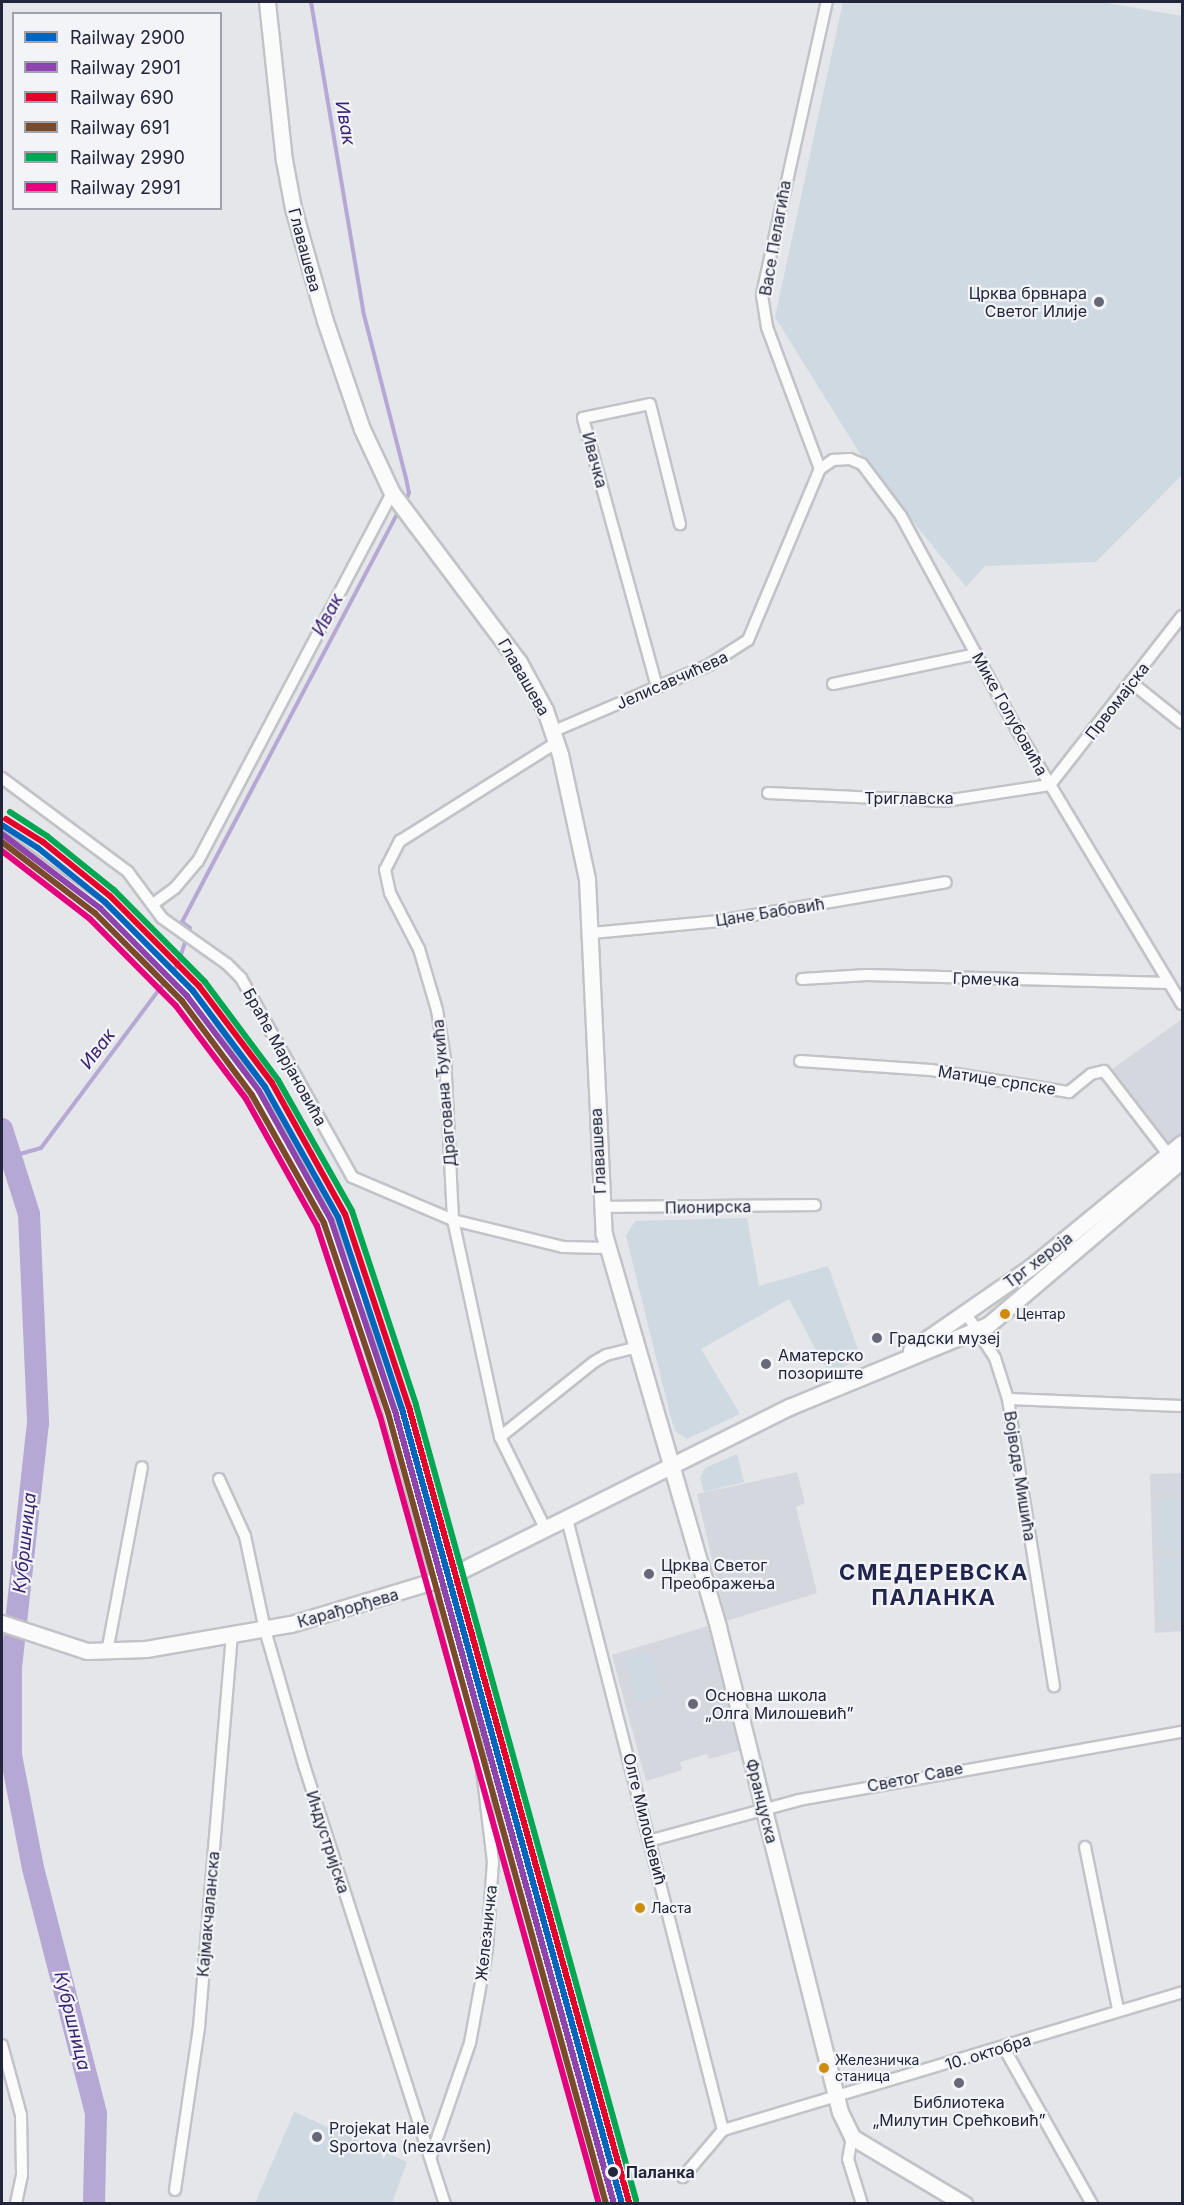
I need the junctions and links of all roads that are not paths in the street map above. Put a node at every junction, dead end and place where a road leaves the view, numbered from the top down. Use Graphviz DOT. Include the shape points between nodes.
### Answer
graph roads {
  1 [pos="267,2"];
  2 [pos="827,2"];
  3 [pos="820,469"];
  4 [pos="395,497"];
  5 [pos="680,524"];
  6 [pos="1182,616"];
  7 [pos="977,654"];
  8 [pos="1132,683"];
  9 [pos="833,684"];
  10 [pos="657,687"];
  11 [pos="1182,723"];
  12 [pos="555,736"];
  13 [pos="2,778"];
  14 [pos="1050,785"];
  15 [pos="768,793"];
  16 [pos="2,837"];
  17 [pos="946,882"];
  18 [pos="153,904"];
  19 [pos="592,933"];
  20 [pos="802,979"];
  21 [pos="1169,983"];
  22 [pos="1182,1004"];
  23 [pos="800,1061"];
  24 [pos="1182,1143"];
  25 [pos="1176,1160"];
  26 [pos="814,1205"];
  27 [pos="602,1207"];
  28 [pos="453,1220"];
  29 [pos="607,1248"];
  30 [pos="964,1312"];
  31 [pos="979,1330"];
  32 [pos="638,1347"];
  33 [pos="886,1366"];
  34 [pos="1008,1399"];
  35 [pos="1182,1406"];
  36 [pos="500,1437"];
  37 [pos="671,1464"];
  38 [pos="142,1467"];
  39 [pos="219,1479"];
  40 [pos="567,1519"];
  41 [pos="546,1530"];
  42 [pos="436,1581"];
  43 [pos="442,1601"];
  44 [pos="2,1623"];
  45 [pos="265,1630"];
  46 [pos="232,1637"];
  47 [pos="107,1652"];
  48 [pos="1054,1686"];
  49 [pos="1182,1732"];
  50 [pos="764,1809"];
  51 [pos="652,1840"];
  52 [pos="1085,1847"];
  53 [pos="1182,1992"];
  54 [pos="1119,2009"];
  55 [pos="2,2045"];
  56 [pos="1004,2048"];
  57 [pos="836,2097"];
  58 [pos="723,2130"];
  59 [pos="852,2137"];
  60 [pos="431,2156"];
  61 [pos="683,2177"];
  62 [pos="175,2190"];
  63 [pos="16,2204"];
  64 [pos="445,2204"];
  65 [pos="862,2204"];
  66 [pos="964,2204"];
  67 [pos="1092,2204"];
  1 -- 4 [label="main road, Главашева" via="284,160 300,237 362,429"];
  2 -- 3 [label="street, Васе Пелагића" via="762,294 767,327"];
  3 -- 7 [label="street, Мике Голубовића" via="833,460 850,459 862,464 901,516"];
  3 -- 10 [label="street, Јелисавчићева" via="748,640 710,665"];
  4 -- 12 [label="main road, Главашева" via="510,647"];
  4 -- 18 [label="street" via="198,861 176,888"];
  5 -- 10 [label="street, Ивачка" via="650,404 584,418"];
  6 -- 8 [label="street, Првомајска"];
  7 -- 9 [label="street"];
  7 -- 14 [label="street, Мике Голубовића"];
  8 -- 11 [label="street"];
  8 -- 14 [label="street, Првомајска"];
  10 -- 12 [label="street, Јелисавчићева"];
  12 -- 19 [label="main road, Главашева" via="583,848"];
  12 -- 28 [label="street, Драгована Ђукића" via="400,841 385,870 390,893 419,949 437,1010 445,1059"];
  13 -- 18 [label="street, Браће Марјановића" via="128,872"];
  14 -- 15 [label="street, Триглавска" via="945,801"];
  14 -- 21 [label="street, Мике Голубовића"];
  16 -- 42 [label="street" via="96,906 151,957 190,999 271,1117 330,1226 354,1290"];
  17 -- 19 [label="street, Цане Бабовић" via="730,919"];
  18 -- 28 [label="street, Браће Марјановића" via="177,929 207,948 241,978 352,1177"];
  19 -- 27 [label="main road, Главашева"];
  20 -- 21 [label="street, Грмечка" via="867,975"];
  21 -- 22 [label="street, Мике Голубовића"];
  23 -- 25 [label="street, Матице српске" via="931,1070 1069,1092 1091,1074 1104,1071"];
  24 -- 25 [label="main road, Трг хероја"];
  25 -- 30 [label="main road, Трг хероја"];
  25 -- 31 [label="main road, Трг хероја" via="1011,1308"];
  26 -- 27 [label="street, Пионирска"];
  27 -- 29 [label="main road, Главашева"];
  28 -- 29 [label="street, Браће Марјановића" via="563,1246"];
  28 -- 36 [label="street, Драгована Ђукића"];
  29 -- 32 [label="main road, Главашева"];
  30 -- 31 [label="street, Војводе Мишића"];
  30 -- 33 [label="main road, Трг хероја"];
  31 -- 33 [label="main road, Трг хероја"];
  31 -- 34 [label="street, Војводе Мишића" via="995,1358"];
  32 -- 36 [label="street" via="594,1362"];
  32 -- 37 [label="main road, Главашева"];
  33 -- 37 [label="main road, Трг хероја"];
  34 -- 35 [label="street"];
  34 -- 48 [label="street, Војводе Мишића"];
  36 -- 41 [label="street, Драгована Ђукића"];
  37 -- 40 [label="main road, Карађорђева"];
  37 -- 50 [label="main road, Француска"];
  38 -- 47 [label="street"];
  39 -- 45 [label="street, Индустријска" via="245,1536"];
  40 -- 41 [label="main road, Карађорђева"];
  40 -- 51 [label="street, Олге Милошевић"];
  41 -- 42 [label="main road, Карађорђева"];
  42 -- 45 [label="main road, Карађорђева"];
  43 -- 60 [label="street, Железничка" via="481,1761 493,1862 487,1949 470,2043"];
  44 -- 47 [label="main road, Карађорђева" via="63,1645"];
  45 -- 46 [label="main road, Карађорђева"];
  45 -- 60 [label="street, Индустријска" via="303,1765"];
  46 -- 47 [label="main road, Карађорђева"];
  46 -- 62 [label="street, Кајмакчаланска" via="199,2027"];
  49 -- 50 [label="street, Светог Саве" via="960,1768"];
  50 -- 51 [label="street, Светог Саве"];
  50 -- 57 [label="main road, Француска"];
  51 -- 58 [label="street, Олге Милошевић" via="684,1985"];
  52 -- 54 [label="street"];
  53 -- 54 [label="street, 10. октобра"];
  54 -- 56 [label="street, 10. октобра"];
  55 -- 63 [label="street" via="21,2115 22,2175"];
  56 -- 57 [label="street, 10. октобра"];
  56 -- 67 [label="street"];
  57 -- 58 [label="street, 10. октобра"];
  57 -- 59 [label="main road, Француска"];
  58 -- 61 [label="street"];
  59 -- 65 [label="street" via="848,2159"];
  59 -- 66 [label="main road"];
  60 -- 64 [label="street, Индустријска"];
}
